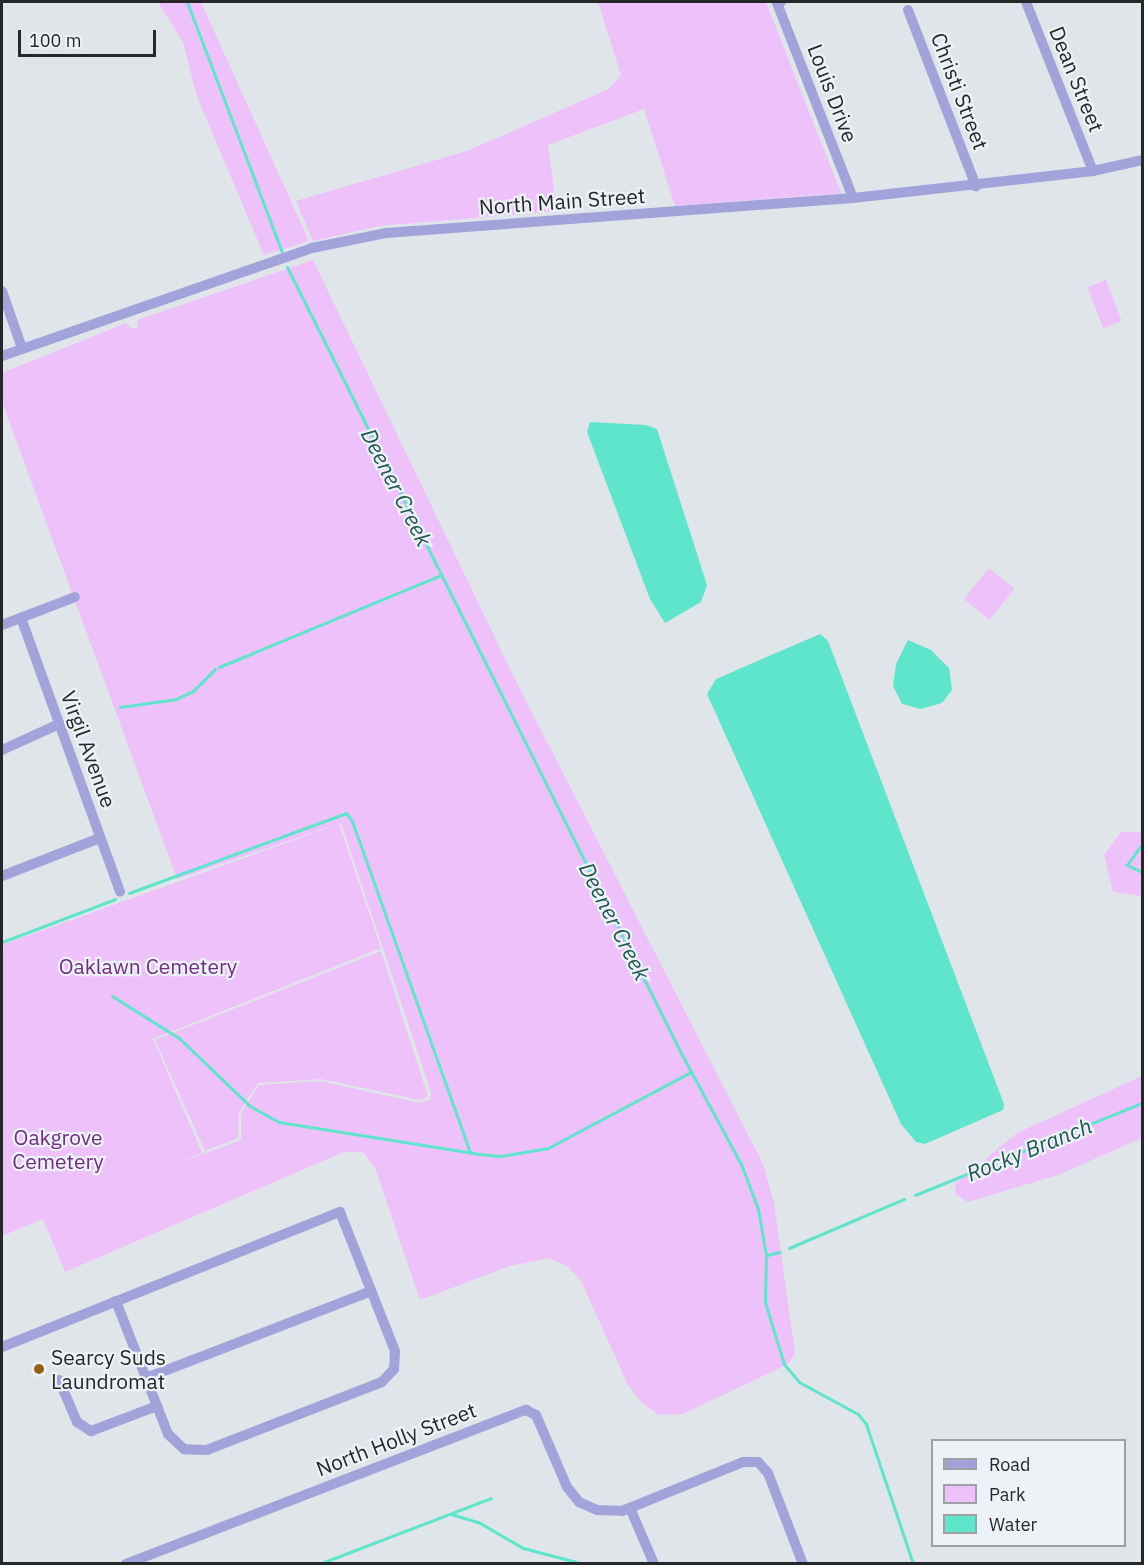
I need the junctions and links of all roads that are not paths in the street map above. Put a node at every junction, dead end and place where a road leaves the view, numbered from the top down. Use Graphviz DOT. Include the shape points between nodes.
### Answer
graph roads {
  1 [pos="779,2"];
  2 [pos="1026,2"];
  3 [pos="908,10"];
  4 [pos="1143,160"];
  5 [pos="1093,171"];
  6 [pos="976,186"];
  7 [pos="853,198"];
  8 [pos="2,291"];
  9 [pos="22,348"];
  10 [pos="2,356"];
  11 [pos="75,597"];
  12 [pos="21,618"];
  13 [pos="2,625"];
  14 [pos="59,724"];
  15 [pos="2,750"];
  16 [pos="100,838"];
  17 [pos="2,876"];
  18 [pos="120,892"];
  19 [pos="371,1291"];
  20 [pos="116,1301"];
  21 [pos="2,1347"];
  22 [pos="146,1378"];
  23 [pos="59,1380"];
  24 [pos="157,1406"];
  25 [pos="630,1508"];
  26 [pos="126,1563"];
  27 [pos="654,1563"];
  28 [pos="803,1563"];
  1 -- 7 [label="street, Louis Drive"];
  2 -- 5 [label="street, Dean Street"];
  3 -- 6 [label="street, Christi Street"];
  4 -- 5 [label="street, North Main Street"];
  5 -- 6 [label="street, North Main Street"];
  6 -- 7 [label="street, North Main Street"];
  7 -- 9 [label="street, North Main Street" via="386,232 349,239"];
  8 -- 9 [label="street"];
  9 -- 10 [label="street, North Main Street"];
  11 -- 12 [label="street"];
  12 -- 13 [label="street"];
  12 -- 14 [label="street, Virgil Avenue"];
  14 -- 15 [label="street"];
  14 -- 16 [label="street, Virgil Avenue"];
  16 -- 17 [label="street"];
  16 -- 18 [label="street, Virgil Avenue"];
  19 -- 20 [label="street" via="340,1212"];
  19 -- 22 [label="street"];
  19 -- 24 [label="street" via="394,1351 394,1369 382,1382 207,1450 184,1449 174,1443"];
  20 -- 21 [label="street"];
  20 -- 22 [label="street"];
  22 -- 24 [label="street"];
  23 -- 24 [label="street" via="76,1422 91,1431"];
  25 -- 26 [label="street, North Holly Street" via="597,1510 579,1502 567,1487 536,1415 526,1410"];
  25 -- 27 [label="street"];
  25 -- 28 [label="street, North Holly Street" via="743,1462 758,1462 768,1473"];
}
